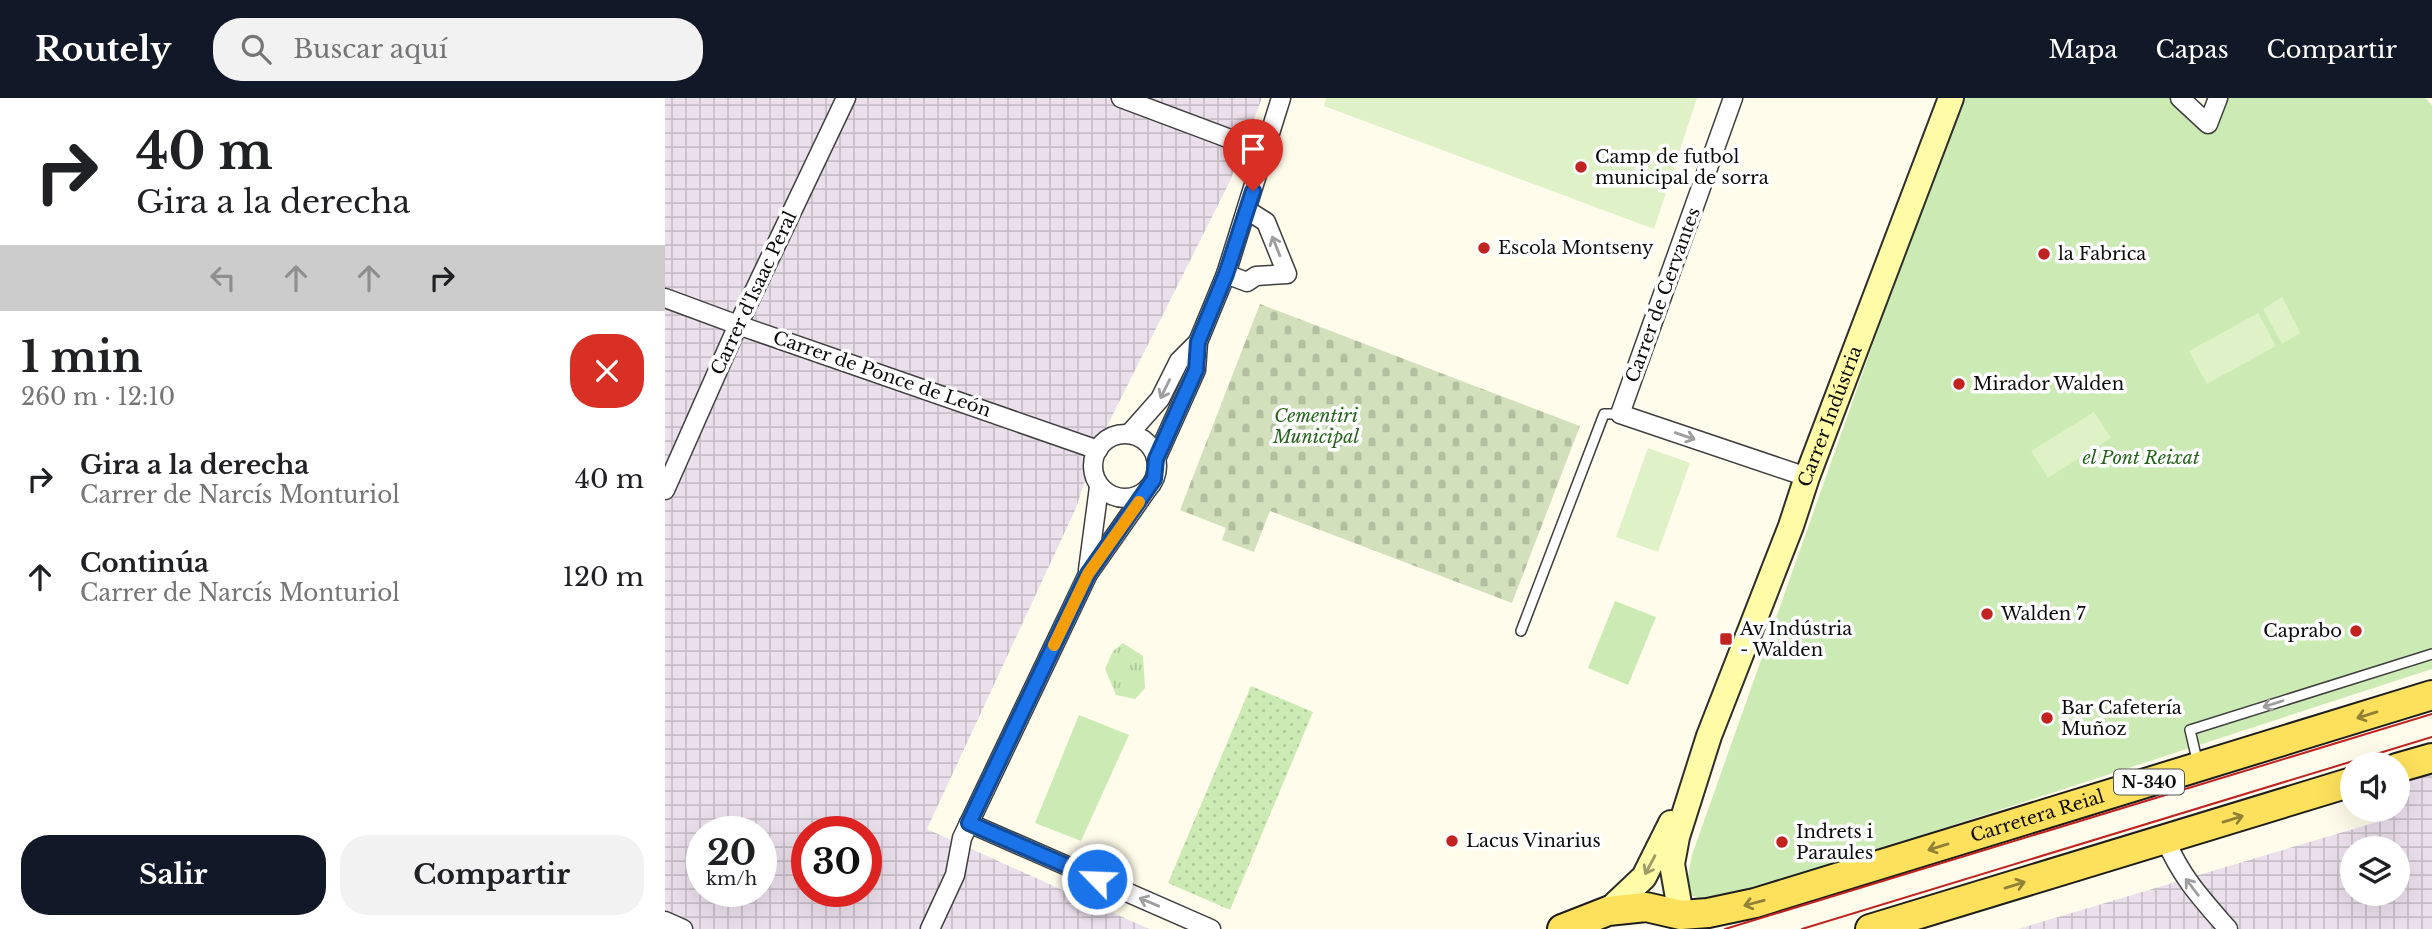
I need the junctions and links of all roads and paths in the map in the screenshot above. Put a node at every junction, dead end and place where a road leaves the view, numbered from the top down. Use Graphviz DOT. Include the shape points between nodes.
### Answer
graph roads {
  1 [pos="846,98"];
  2 [pos="1121,98"];
  3 [pos="1280,98"];
  4 [pos="1733,98"];
  5 [pos="1951,98"];
  6 [pos="2181,98"];
  7 [pos="2218,98"];
  8 [pos="1265,152"];
  9 [pos="1247,210"];
  10 [pos="1226,274"];
  11 [pos="665,298"];
  12 [pos="738,325"];
  13 [pos="1198,342"];
  14 [pos="1621,414"];
  15 [pos="1129,434"];
  16 [pos="1098,450"];
  17 [pos="1156,459"];
  18 [pos="1807,477"];
  19 [pos="1099,487"];
  20 [pos="1149,487"];
  21 [pos="665,489"];
  22 [pos="1088,574"];
  23 [pos="1521,631"];
  24 [pos="2432,654"];
  25 [pos="2432,695"];
  26 [pos="1709,736"];
  27 [pos="2432,758"];
  28 [pos="2410,764"];
  29 [pos="2199,767"];
  30 [pos="2340,786"];
  31 [pos="969,823"];
  32 [pos="2165,839"];
  33 [pos="1608,911"];
  34 [pos="665,921"];
  35 [pos="1686,922"];
  36 [pos="683,929"];
  37 [pos="930,929"];
  38 [pos="1212,929"];
  39 [pos="1562,929"];
  40 [pos="1870,929"];
  41 [pos="2228,929"];
  1 -- 12 [label="street, Carrer d'Isaac Peral"];
  2 -- 8 [label="street"];
  3 -- 8 [label="street"];
  4 -- 14 [label="street, Carrer de Cervantes"];
  5 -- 18 [label="street, Carrer Indústria"];
  6 -- 7 [label="street" via="2208,124"];
  8 -- 9 [label="street"];
  9 -- 10 [label="street"];
  10 -- 9 [label="street, one-way" via="1247,282 1256,276 1293,277 1266,222"];
  10 -- 13 [label="street"];
  11 -- 12 [label="street, Carrer de Ponce de León"];
  12 -- 16 [label="street, Carrer de Ponce de León"];
  12 -- 21 [label="street, Carrer d'Isaac Peral"];
  13 -- 15 [label="street, one-way" via="1179,361 1160,400"];
  13 -- 17 [label="street" via="1196,370"];
  14 -- 18 [label="street, one-way"];
  14 -- 23 [label="lane" via="1604,414"];
  15 -- 16 [label="street" via="1109,437"];
  15 -- 17 [label="street" via="1147,442"];
  16 -- 19 [label="street" via="1094,479"];
  17 -- 20 [label="street"];
  18 -- 26 [label="street, Carrer Indústria"];
  19 -- 20 [label="street" via="1118,498 1130,498"];
  19 -- 22 [label="street"];
  20 -- 22 [label="street"];
  22 -- 31 [label="street"];
  24 -- 29 [label="lane, one-way" via="2190,730"];
  25 -- 29 [label="main road, Carretera Reial / N-340, one-way"];
  26 -- 33 [label="street, one-way" via="1644,877"];
  26 -- 35 [label="street" via="1672,864"];
  27 -- 28 [label="main road"];
  29 -- 35 [label="main road, Carretera Reial / N-340, one-way"];
  32 -- 30 [label="main road, one-way"];
  31 -- 37 [label="street" via="955,875"];
  38 -- 31 [label="street, one-way"];
  40 -- 32 [label="main road, one-way"];
  41 -- 32 [label="street, one-way" via="2183,875"];
  33 -- 35 [label="main road, Carretera Reial / N-340" via="1646,907"];
  33 -- 39 [label="main road, Carretera Reial / N-340"];
  34 -- 36 [label="street"];
}
